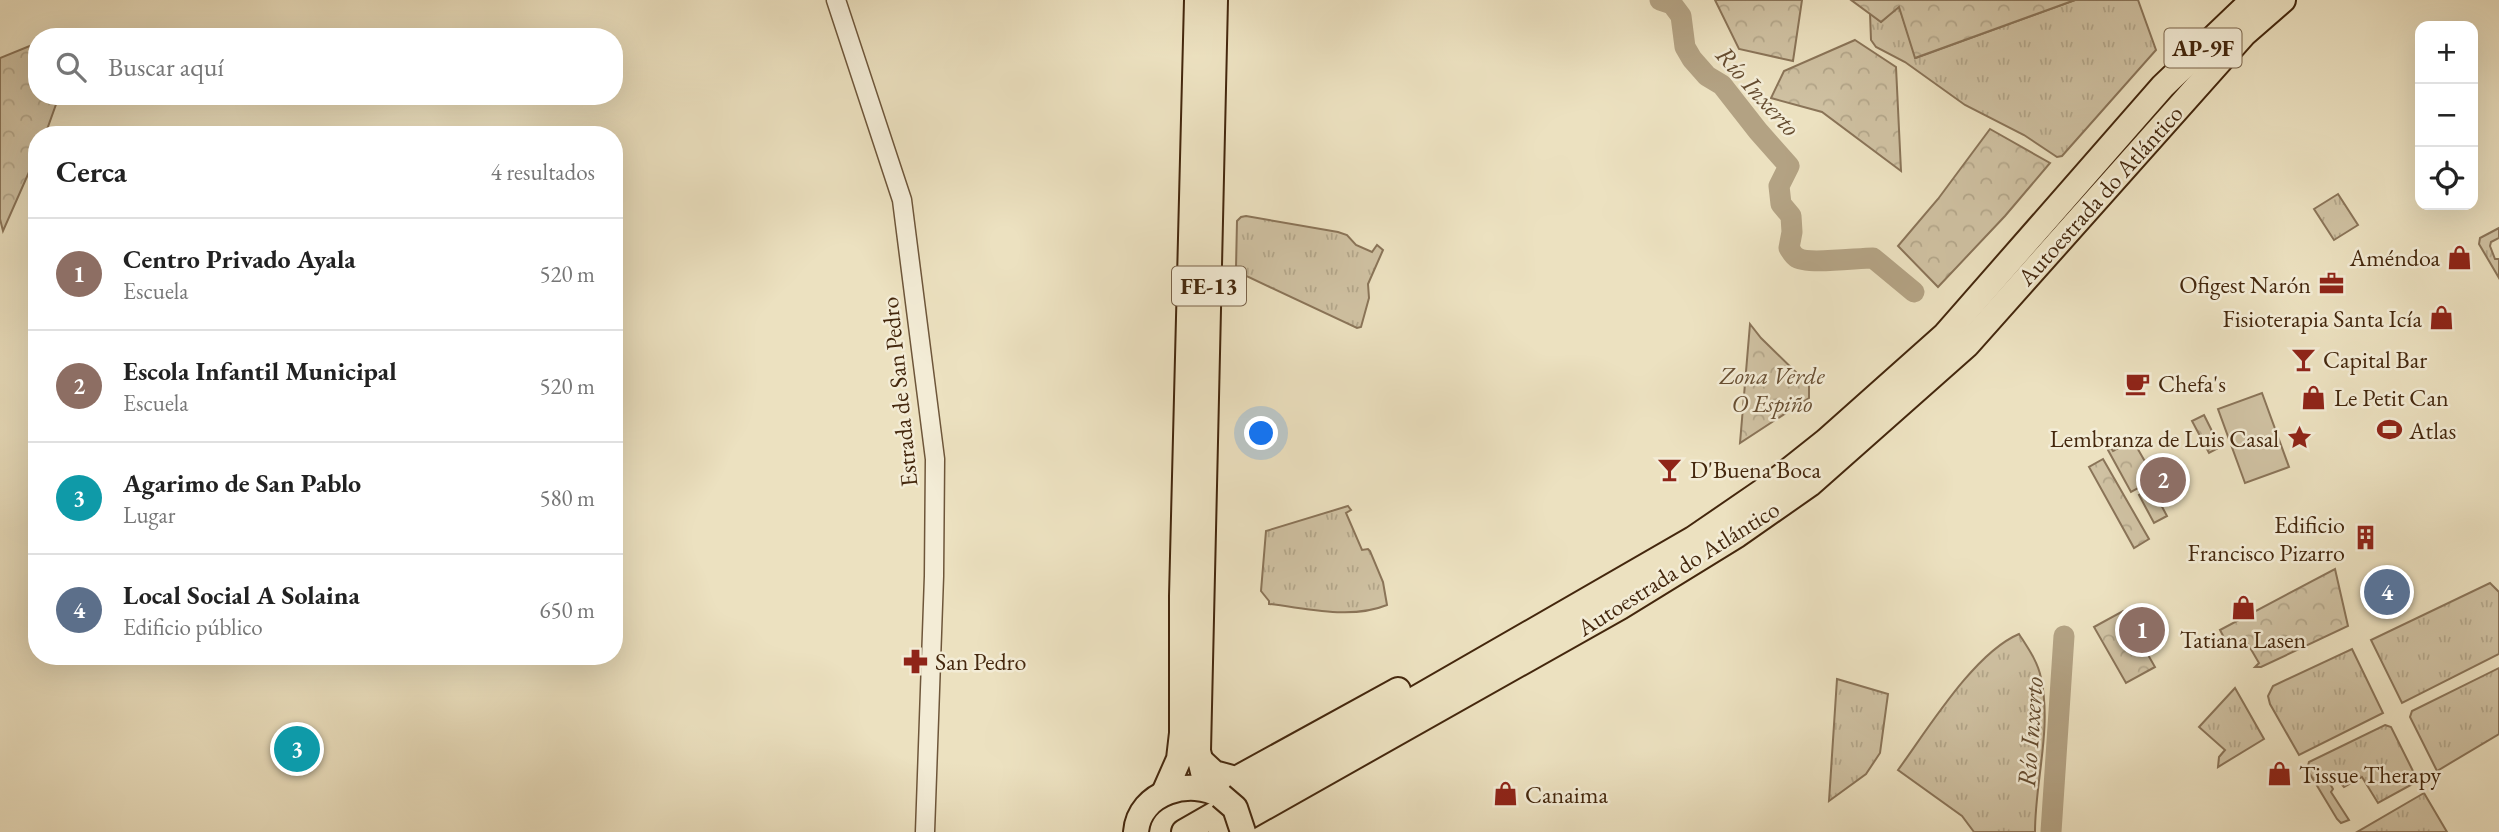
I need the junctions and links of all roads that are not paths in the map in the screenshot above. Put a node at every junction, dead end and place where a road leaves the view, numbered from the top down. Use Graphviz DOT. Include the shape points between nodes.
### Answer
graph roads {
  1 [pos="836,0"];
  2 [pos="1185,0"];
  3 [pos="1197,0"];
  4 [pos="1215,0"];
  5 [pos="2253,0"];
  6 [pos="2283,0"];
  7 [pos="1195,118"];
  8 [pos="1164,793"];
  9 [pos="1232,805"];
  10 [pos="1134,830"];
  11 [pos="925,832"];
  12 [pos="1184,832"];
  13 [pos="1221,832"];
  1 -- 11 [label="street, Estrada de San Pedro" via="902,200 934,459"];
  2 -- 7 [label="highway"];
  3 -- 7 [label="highway, FE-13"];
  4 -- 9 [label="highway, FE-13" via="1199,751 1200,760"];
  5 -- 9 [label="highway, Autoestrada do Atlántico / AP-9F" via="2163,86 1945,335 1763,491 1693,539"];
  6 -- 9 [label="highway, Autoestrada do Atlántico / AP-9F" via="2244,34 1967,345 1767,525 1671,596 1280,815"];
  7 -- 8 [label="highway, FE-13" via="1182,733 1179,759"];
  8 -- 9 [label="highway" via="1179,788"];
  8 -- 10 [label="highway, FE-13" via="1146,808"];
  9 -- 12 [label="highway, AP-9F"];
  9 -- 13 [label="highway, AP-9F"];
}
